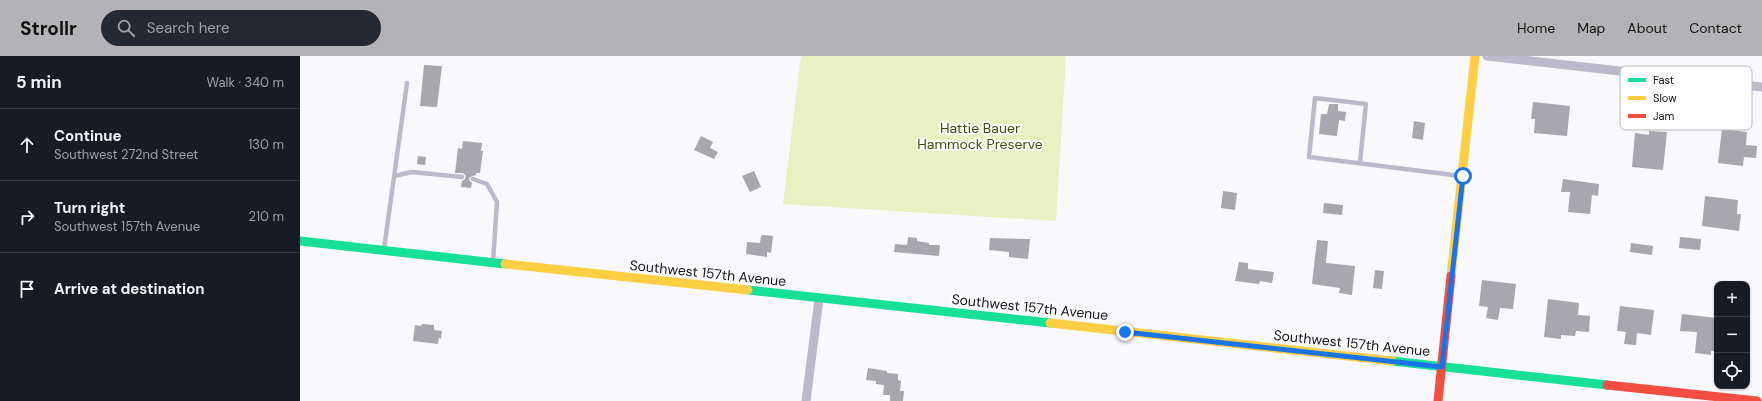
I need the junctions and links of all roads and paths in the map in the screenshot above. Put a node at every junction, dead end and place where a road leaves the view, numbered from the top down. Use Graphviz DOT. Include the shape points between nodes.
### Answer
graph roads {
  1 [pos="1475,56"];
  2 [pos="1487,56"];
  3 [pos="1620,71"];
  4 [pos="407,83"];
  5 [pos="1752,85"];
  6 [pos="1762,86"];
  7 [pos="1360,162"];
  8 [pos="394,176"];
  9 [pos="1463,176"];
  10 [pos="462,177"];
  11 [pos="472,179"];
  12 [pos="300,242"];
  13 [pos="384,251"];
  14 [pos="493,263"];
  15 [pos="819,299"];
  16 [pos="1442,367"];
  17 [pos="806,401"];
  18 [pos="1438,401"];
  19 [pos="1758,401"];
  1 -- 9 [label="street"];
  2 -- 3 [label="street"];
  4 -- 8 [label="lane"];
  5 -- 6 [label="street"];
  7 -- 7 [label="lane" via="1308,157 1316,98 1366,104"];
  7 -- 9 [label="lane"];
  8 -- 10 [label="lane" via="412,172"];
  8 -- 13 [label="lane"];
  9 -- 16 [label="street"];
  11 -- 14 [label="lane" via="487,184 497,202"];
  12 -- 13 [label="street, Southwest 157th Avenue"];
  13 -- 14 [label="street, Southwest 157th Avenue"];
  14 -- 15 [label="street, Southwest 157th Avenue"];
  15 -- 16 [label="street, Southwest 157th Avenue"];
  15 -- 17 [label="street"];
  16 -- 18 [label="street"];
  16 -- 19 [label="street, Southwest 157th Avenue"];
}
